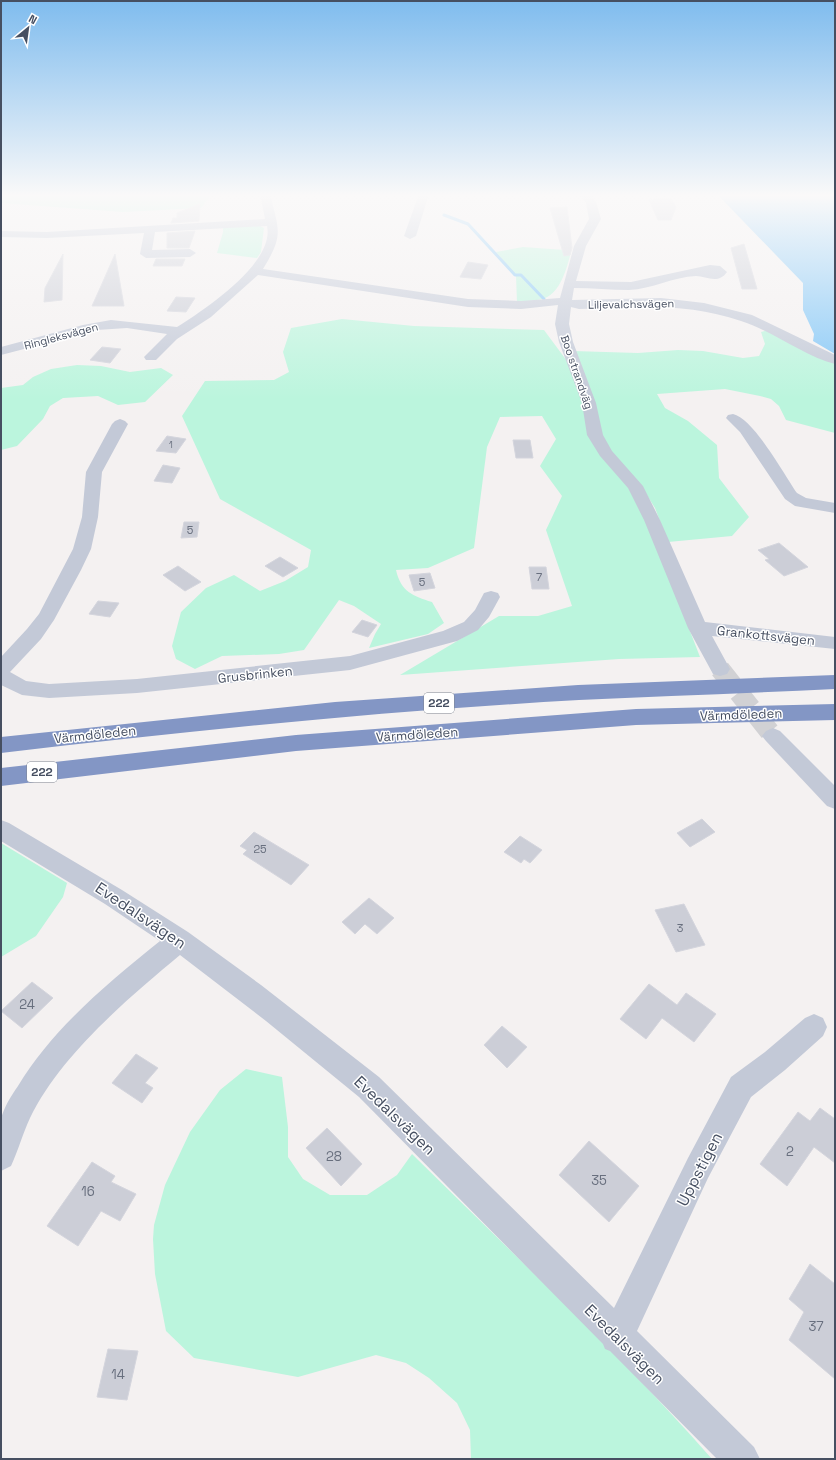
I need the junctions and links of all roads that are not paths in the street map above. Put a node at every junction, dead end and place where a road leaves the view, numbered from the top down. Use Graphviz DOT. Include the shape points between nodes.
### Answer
graph roads {
  1 [pos="260,262"];
  2 [pos="576,262"];
  3 [pos="255,271"];
  4 [pos="699,272"];
  5 [pos="570,284"];
  6 [pos="566,302"];
  7 [pos="178,331"];
  8 [pos="1,351"];
  9 [pos="151,357"];
  10 [pos="835,360"];
  11 [pos="733,418"];
  12 [pos="120,424"];
  13 [pos="835,508"];
  14 [pos="490,597"];
  15 [pos="698,628"];
  16 [pos="835,642"];
  17 [pos="1,669"];
  18 [pos="720,669"];
  19 [pos="1,676"];
  20 [pos="835,682"];
  21 [pos="835,712"];
  22 [pos="772,736"];
  23 [pos="1,745"];
  24 [pos="1,777"];
  25 [pos="827,781"];
  26 [pos="835,800"];
  27 [pos="1,829"];
  28 [pos="179,940"];
  29 [pos="814,1027"];
  30 [pos="1,1156"];
  31 [pos="617,1337"];
  32 [pos="742,1459"];
  1 -- 3 [label="street"];
  2 -- 5 [label="street, Boo strandväg"];
  3 -- 6 [label="street, Liljevalchsvägen" via="452,302 503,305 555,300"];
  3 -- 7 [label="street" via="206,314"];
  4 -- 5 [label="street" via="671,276 635,286"];
  5 -- 6 [label="street, Boo strandväg"];
  6 -- 10 [label="street, Liljevalchsvägen" via="579,305 670,302 726,311 766,326"];
  6 -- 15 [label="street, Boo strandväg" via="562,324 589,403 595,435 606,453 635,486"];
  7 -- 8 [label="street, Ringleksvägen" via="102,325"];
  7 -- 9 [label="street"];
  11 -- 13 [label="street" via="746,429 791,496 801,502"];
  12 -- 17 [label="street" via="94,472 90,517 82,549 72,570 47,616"];
  14 -- 19 [label="street, Grusbrinken" via="482,613 471,626 450,636 350,663 137,686 49,691 22,688"];
  15 -- 16 [label="street, Grankottsvägen"];
  15 -- 18 [label="street, Boo strandväg"];
  20 -- 23 [label="highway, Värmdöleden / 222" via="578,693 335,710"];
  21 -- 24 [label="highway, Värmdöleden / 222" via="636,717 296,743"];
  22 -- 25 [label="street"];
  25 -- 26 [label="street"];
  27 -- 28 [label="street, Evedalsvägen" via="93,883"];
  28 -- 30 [label="street" via="120,989 78,1031 40,1075 19,1110"];
  28 -- 31 [label="street, Evedalsvägen" via="369,1088"];
  29 -- 31 [label="street, Uppstigen" via="741,1086 698,1168"];
  31 -- 32 [label="street, Evedalsvägen"];
}
